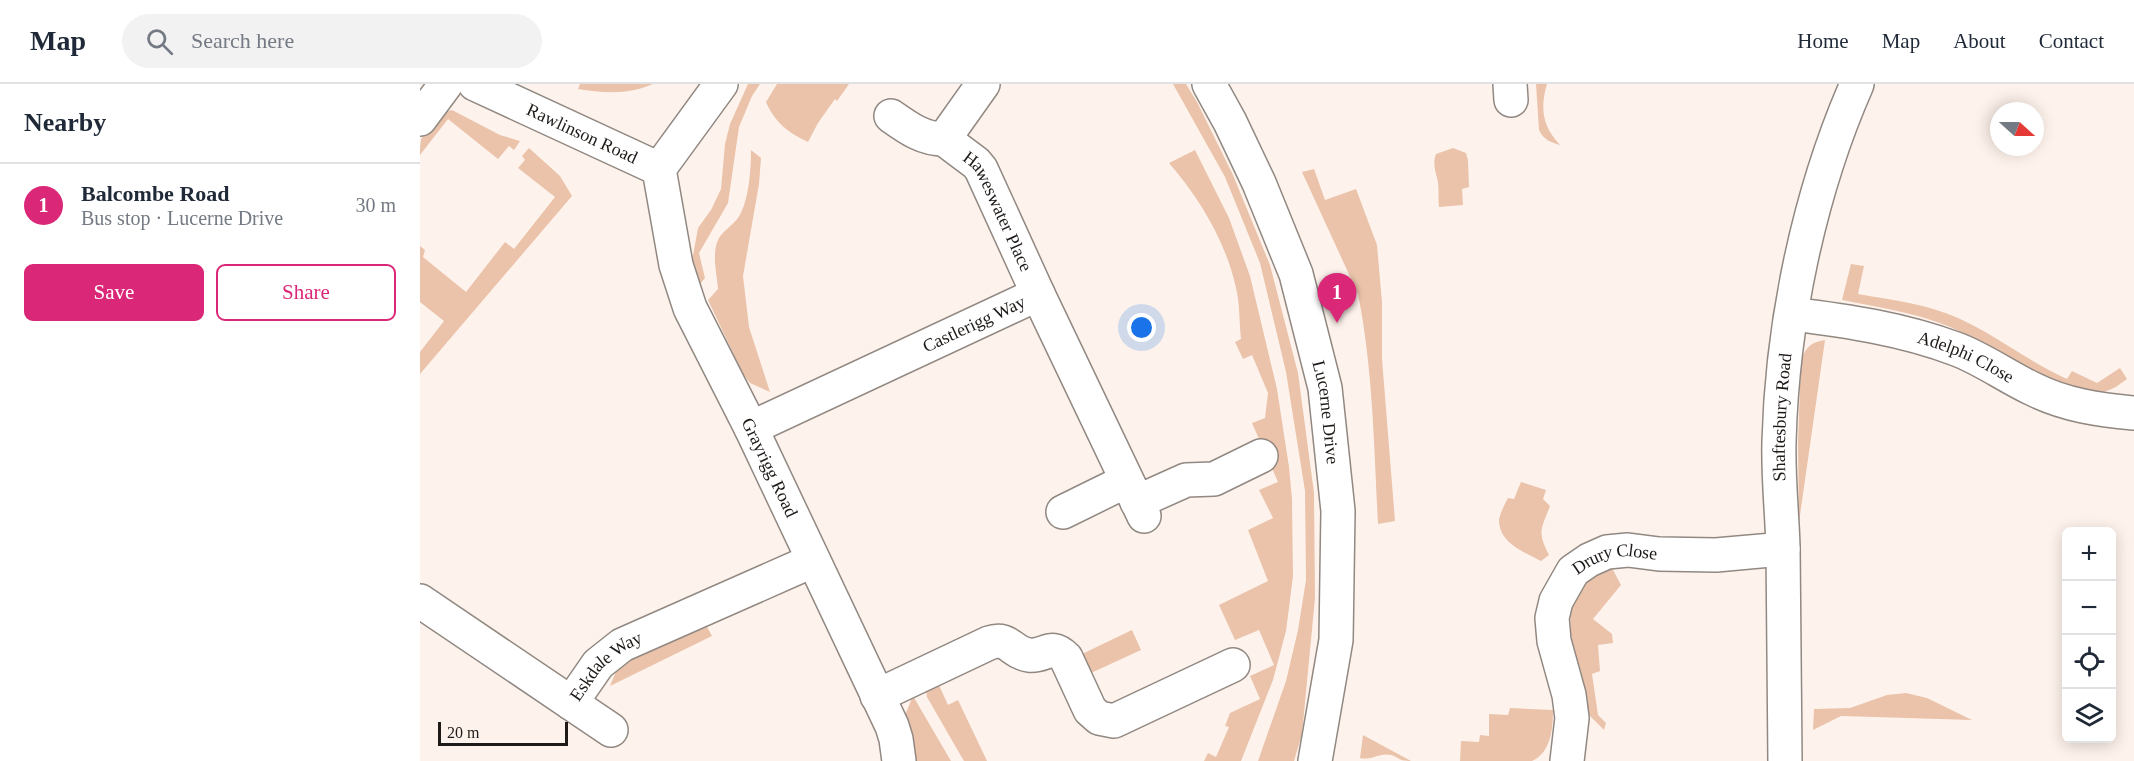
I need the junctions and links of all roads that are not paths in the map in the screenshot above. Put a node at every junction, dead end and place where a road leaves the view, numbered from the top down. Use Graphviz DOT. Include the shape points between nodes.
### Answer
graph roads {
  1 [pos="446,84"];
  2 [pos="475,84"];
  3 [pos="721,84"];
  4 [pos="983,84"];
  5 [pos="1209,84"];
  6 [pos="1856,84"];
  7 [pos="891,116"];
  8 [pos="420,119"];
  9 [pos="945,140"];
  10 [pos="659,169"];
  11 [pos="1038,294"];
  12 [pos="1792,314"];
  13 [pos="2134,413"];
  14 [pos="751,428"];
  15 [pos="1261,456"];
  16 [pos="1136,500"];
  17 [pos="1064,512"];
  18 [pos="1783,549"];
  19 [pos="812,561"];
  20 [pos="420,600"];
  21 [pos="1233,665"];
  22 [pos="877,696"];
  23 [pos="571,703"];
  24 [pos="611,730"];
  25 [pos="899,761"];
  26 [pos="1315,761"];
  27 [pos="1567,761"];
  28 [pos="1785,761"];
  1 -- 8 [label="street"];
  2 -- 10 [label="street, Rawlinson Road"];
  3 -- 10 [label="street"];
  4 -- 9 [label="street"];
  5 -- 26 [label="street, Lucerne Drive" via="1259,183 1296,274 1325,388 1338,511 1336,640"];
  6 -- 12 [label="street, Shaftesbury Road" via="1816,204"];
  7 -- 9 [label="street" via="916,133"];
  9 -- 11 [label="street, Haweswater Place" via="981,170"];
  10 -- 14 [label="street, Grayrigg Road" via="682,286"];
  11 -- 14 [label="street, Castlerigg Way"];
  11 -- 16 [label="street, Castlerigg Way"];
  12 -- 13 [label="street, Adelphi Close" via="1920,336 1959,350 2063,402"];
  12 -- 18 [label="street, Shaftesbury Road" via="1779,443"];
  14 -- 19 [label="street, Grayrigg Road"];
  15 -- 16 [label="street" via="1214,479 1186,480"];
  16 -- 17 [label="street"];
  18 -- 27 [label="street, Drury Close" via="1716,555 1607,552 1573,571 1556,601 1552,618 1572,717"];
  18 -- 28 [label="street, Shaftesbury Road"];
  19 -- 22 [label="street, Grayrigg Road"];
  19 -- 23 [label="street, Eskdale Way" via="622,645 598,664"];
  20 -- 23 [label="street, Eskdale Way"];
  21 -- 22 [label="street" via="1114,721 1099,718 1090,710 1061,653 1047,650 1027,655 997,640"];
  22 -- 25 [label="street, Grayrigg Road" via="896,739"];
  23 -- 24 [label="street"];
}
